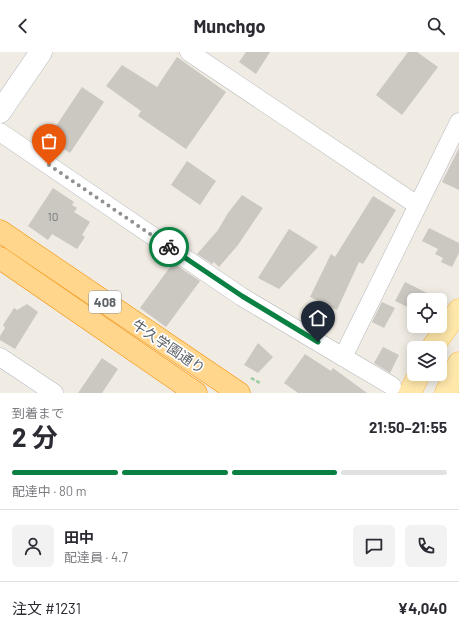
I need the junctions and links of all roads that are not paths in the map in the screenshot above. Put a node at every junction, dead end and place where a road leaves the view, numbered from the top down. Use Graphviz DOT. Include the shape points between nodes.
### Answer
graph roads {
  1 [pos="41,52"];
  2 [pos="189,52"];
  3 [pos="0,112"];
  4 [pos="459,122"];
  5 [pos="0,132"];
  6 [pos="417,205"];
  7 [pos="0,231"];
  8 [pos="0,258"];
  9 [pos="459,310"];
  10 [pos="437,341"];
  11 [pos="0,357"];
  12 [pos="343,357"];
  13 [pos="459,363"];
  14 [pos="411,381"];
  15 [pos="401,389"];
  16 [pos="54,393"];
  17 [pos="196,393"];
  18 [pos="239,393"];
  19 [pos="446,393"];
  1 -- 3 [label="street"];
  2 -- 6 [label="street"];
  4 -- 6 [label="street"];
  5 -- 12 [label="street" via="242,296"];
  6 -- 12 [label="street"];
  7 -- 18 [label="highway, 牛久学園通り / 408"];
  8 -- 17 [label="highway, 牛久学園通り / 408"];
  9 -- 10 [label="main road"];
  11 -- 16 [label="street"];
  12 -- 15 [label="street"];
  13 -- 19 [label="main road"];
  14 -- 15 [label="main road"];
}
